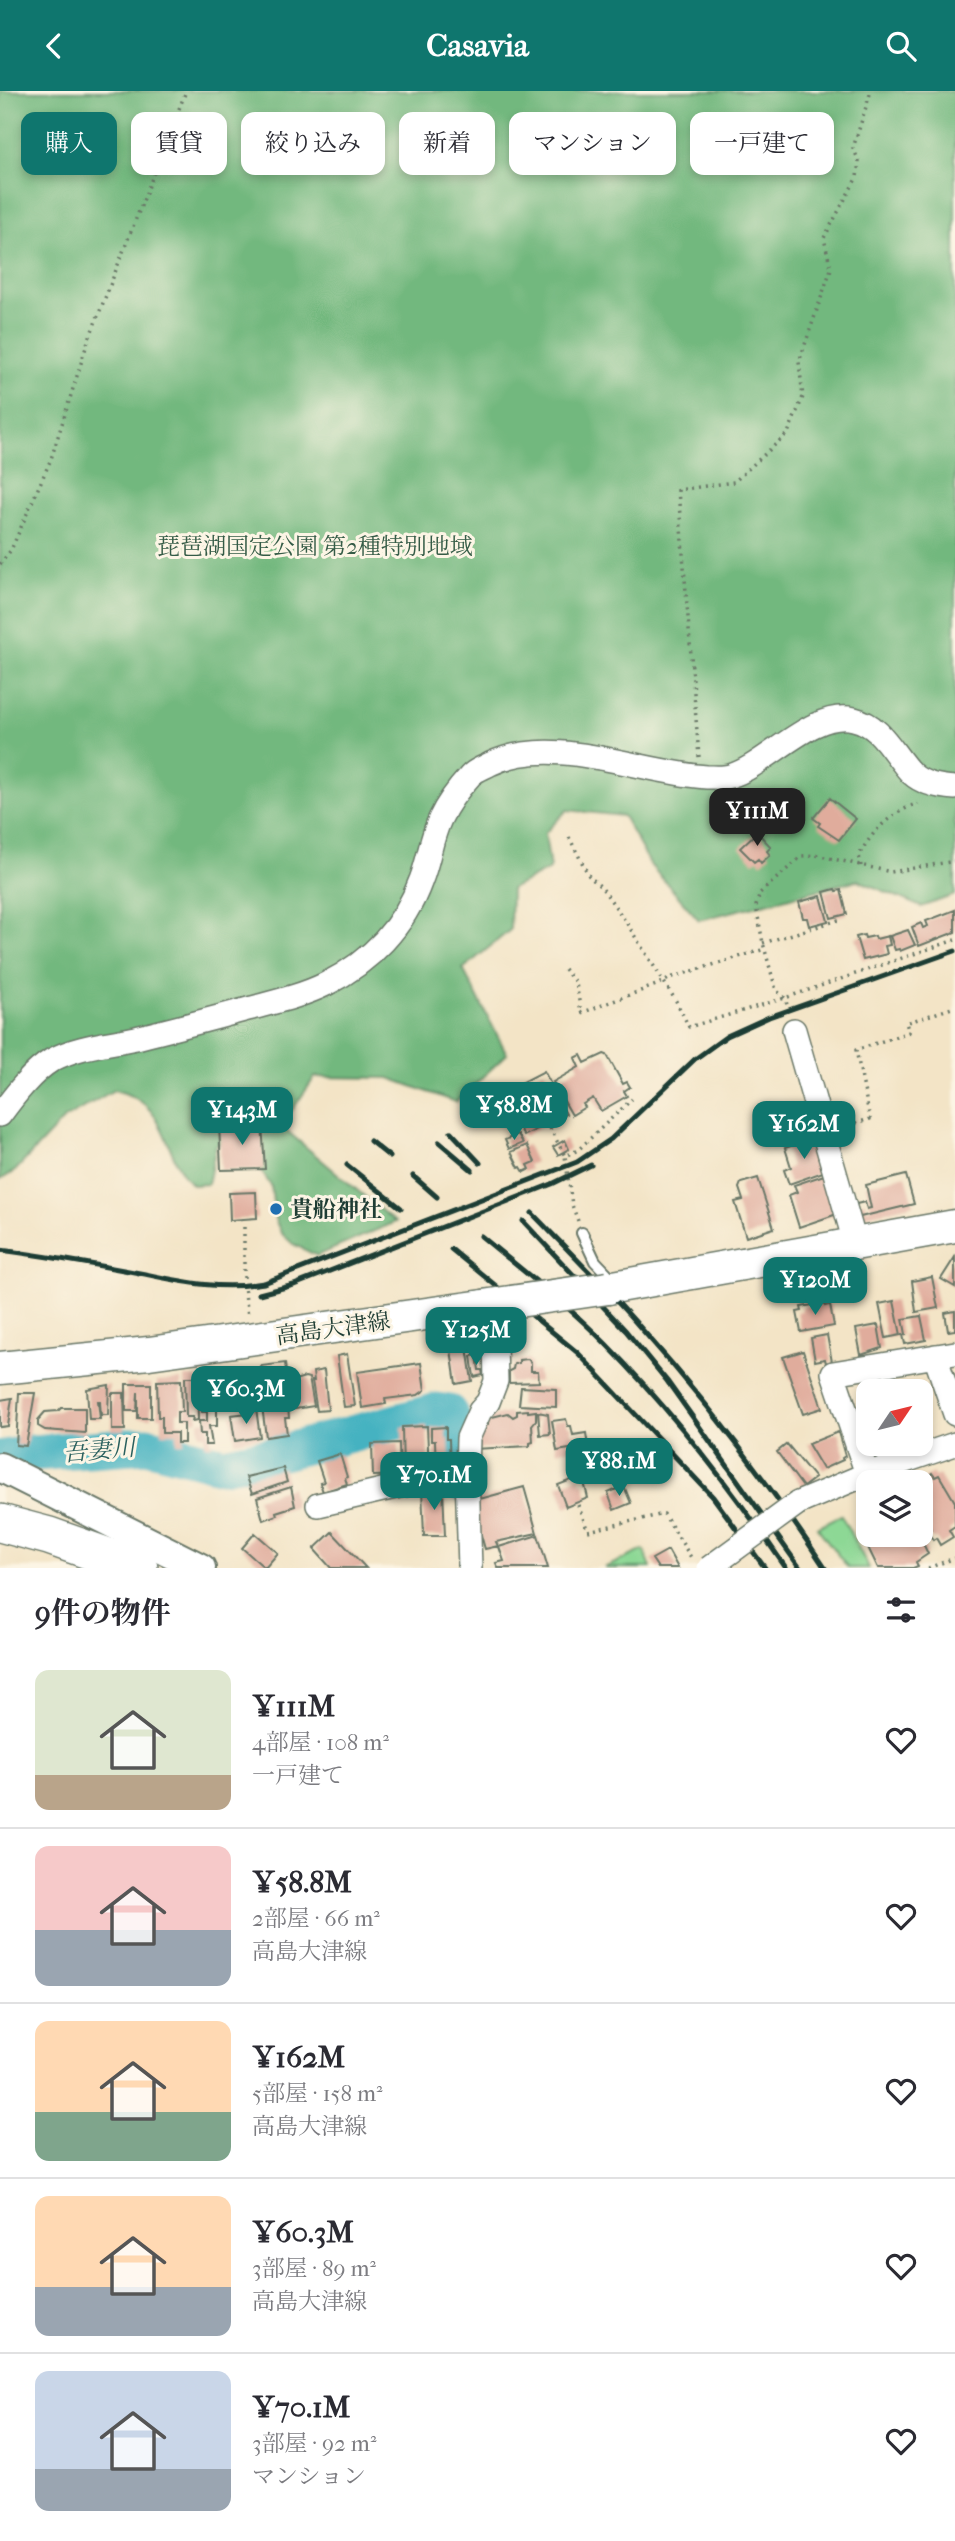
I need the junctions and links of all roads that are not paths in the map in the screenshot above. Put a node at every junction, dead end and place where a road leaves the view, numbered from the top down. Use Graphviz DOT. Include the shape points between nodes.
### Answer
graph roads {
  1 [pos="946,787"];
  2 [pos="793,1030"];
  3 [pos="0,1115"];
  4 [pos="955,1226"];
  5 [pos="582,1233"];
  6 [pos="856,1245"];
  7 [pos="614,1287"];
  8 [pos="483,1306"];
  9 [pos="945,1354"];
  10 [pos="0,1368"];
  11 [pos="955,1414"];
  12 [pos="955,1444"];
  13 [pos="0,1467"];
  14 [pos="866,1470"];
  15 [pos="879,1470"];
  16 [pos="460,1474"];
  17 [pos="856,1479"];
  18 [pos="317,1506"];
  19 [pos="0,1523"];
  20 [pos="704,1565"];
  21 [pos="139,1568"];
  22 [pos="201,1568"];
  23 [pos="470,1568"];
  1 -- 3 [label="street" via="913,775 884,738 852,719 831,720 808,729 749,769 726,778 619,760 519,755 473,773 440,818 410,907 391,935 360,963 325,985 274,1002 87,1047 52,1061"];
  2 -- 6 [label="street"];
  4 -- 6 [label="main road, 高島大津線"];
  5 -- 7 [label="lane"];
  6 -- 7 [label="main road, 高島大津線"];
  7 -- 8 [label="main road, 高島大津線, bridge"];
  8 -- 10 [label="main road, 高島大津線" via="149,1353"];
  8 -- 16 [label="street" via="495,1343 496,1381 468,1438"];
  9 -- 11 [label="street"];
  9 -- 14 [label="street" via="833,1373"];
  12 -- 15 [label="street"];
  13 -- 22 [label="street"];
  16 -- 18 [label="street"];
  16 -- 23 [label="street"];
  17 -- 20 [label="street, bridge" via="798,1503"];
  19 -- 21 [label="highway"];
}
